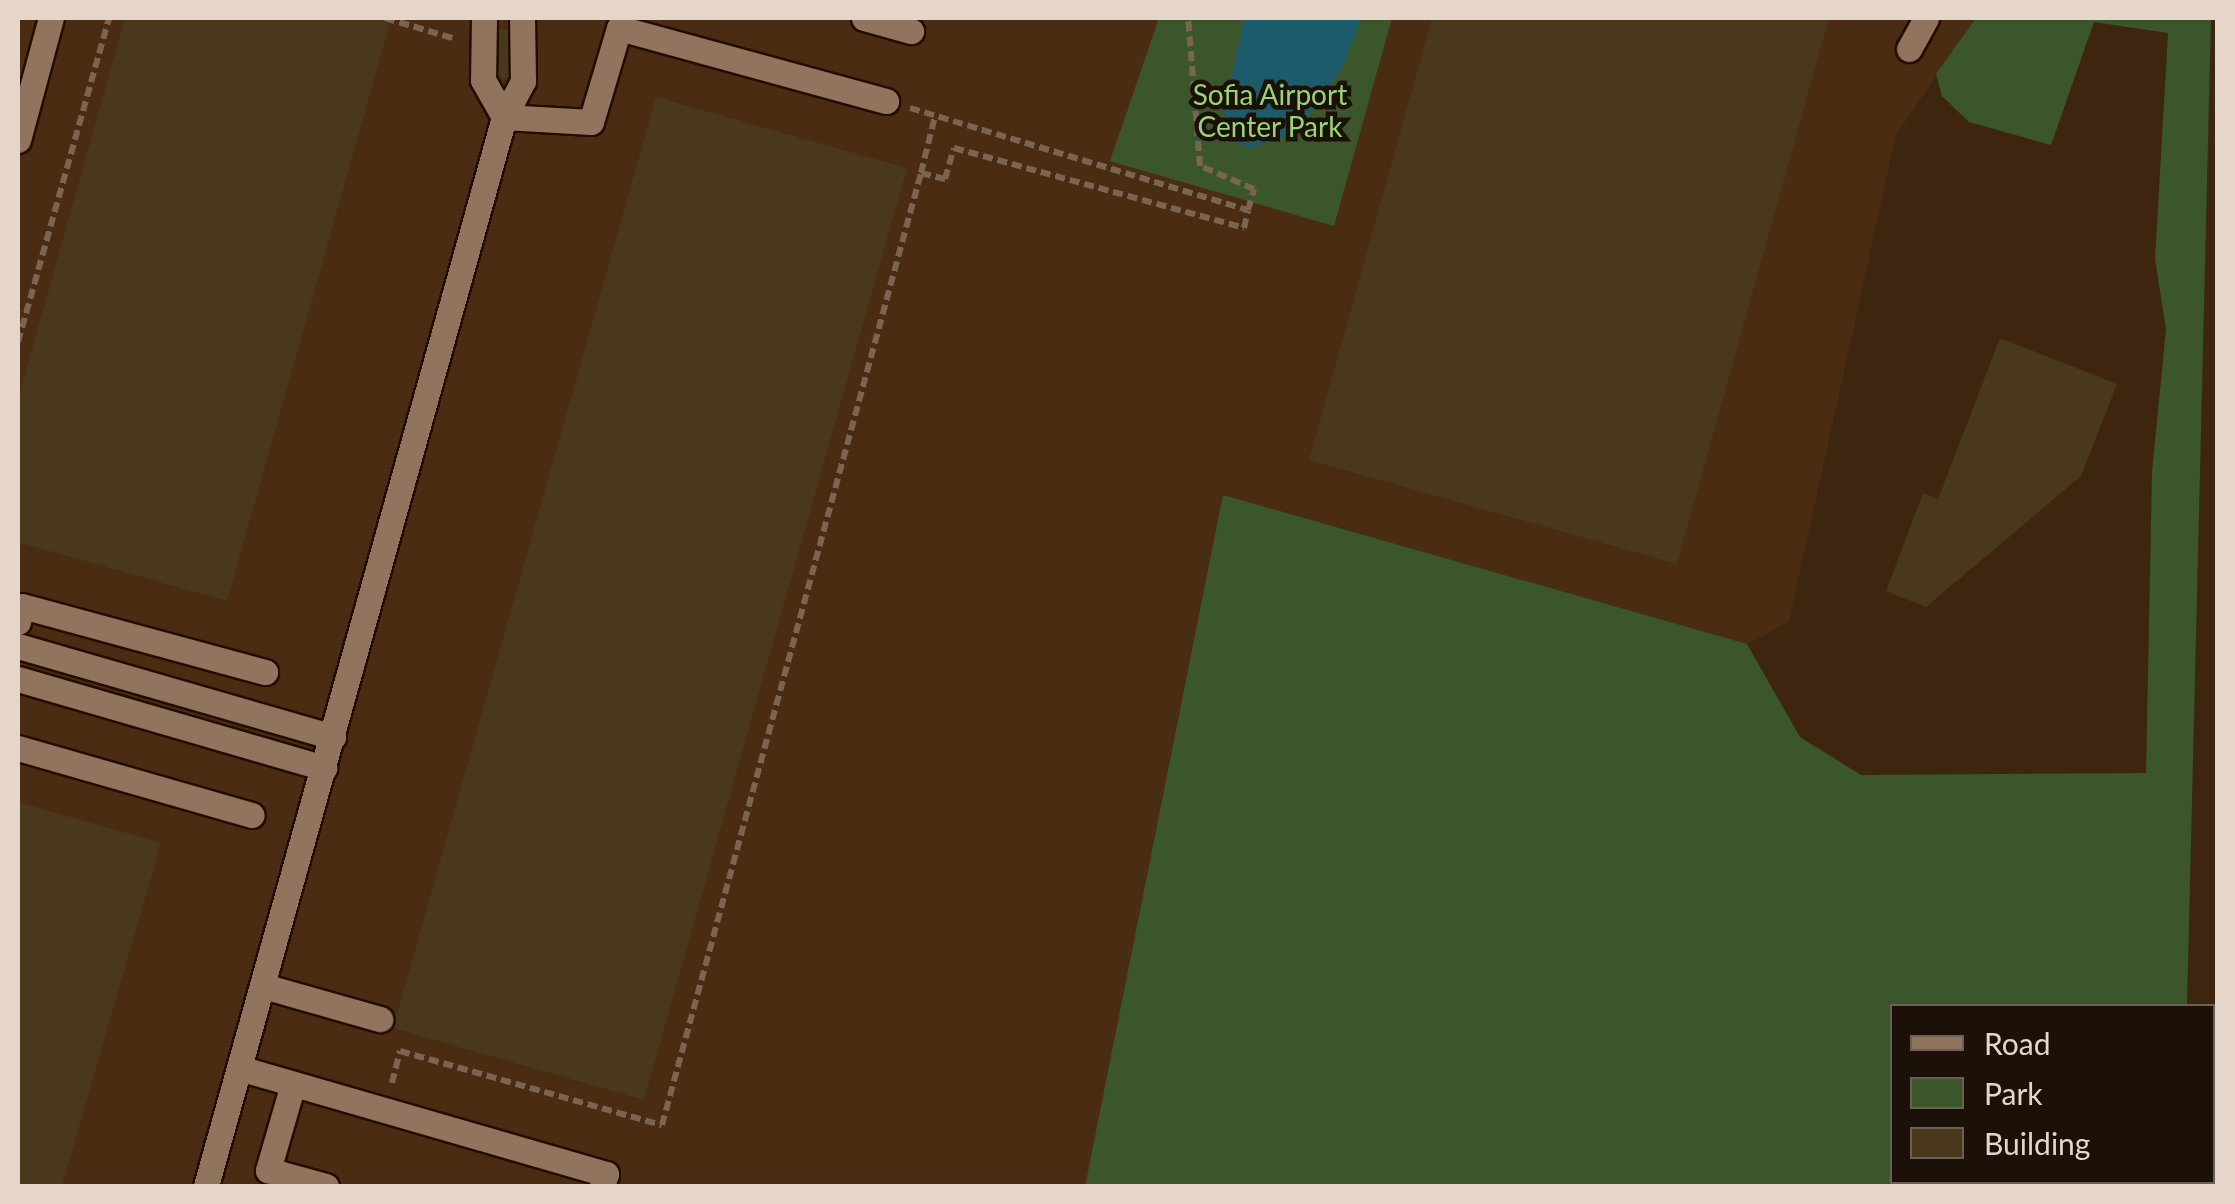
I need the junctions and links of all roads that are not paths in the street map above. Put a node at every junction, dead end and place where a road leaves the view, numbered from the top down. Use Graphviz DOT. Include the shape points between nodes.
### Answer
graph roads {
  1 [pos="51,18"];
  2 [pos="484,18"];
  3 [pos="522,18"];
  4 [pos="864,18"];
  5 [pos="1926,18"];
  6 [pos="911,31"];
  7 [pos="1909,49"];
  8 [pos="886,101"];
  9 [pos="504,117"];
  10 [pos="18,140"];
  11 [pos="19,611"];
  12 [pos="18,646"];
  13 [pos="265,672"];
  14 [pos="18,679"];
  15 [pos="333,736"];
  16 [pos="18,748"];
  17 [pos="324,768"];
  18 [pos="252,815"];
  19 [pos="263,986"];
  20 [pos="380,1019"];
  21 [pos="239,1068"];
  22 [pos="293,1084"];
  23 [pos="206,1186"];
  24 [pos="326,1186"];
  25 [pos="602,1186"];
  1 -- 10 [label="lane"];
  2 -- 9 [label="lane" via="483,80"];
  3 -- 9 [label="lane" via="522,80"];
  4 -- 6 [label="lane"];
  5 -- 7 [label="lane"];
  8 -- 9 [label="lane" via="619,28 591,122"];
  9 -- 15 [label="lane"];
  11 -- 13 [label="lane"];
  12 -- 15 [label="lane"];
  14 -- 17 [label="lane"];
  15 -- 17 [label="lane"];
  16 -- 18 [label="lane"];
  17 -- 19 [label="lane"];
  19 -- 20 [label="lane"];
  19 -- 21 [label="lane"];
  21 -- 22 [label="lane"];
  21 -- 23 [label="lane"];
  22 -- 24 [label="lane" via="268,1170"];
  22 -- 25 [label="lane" via="606,1174"];
}
